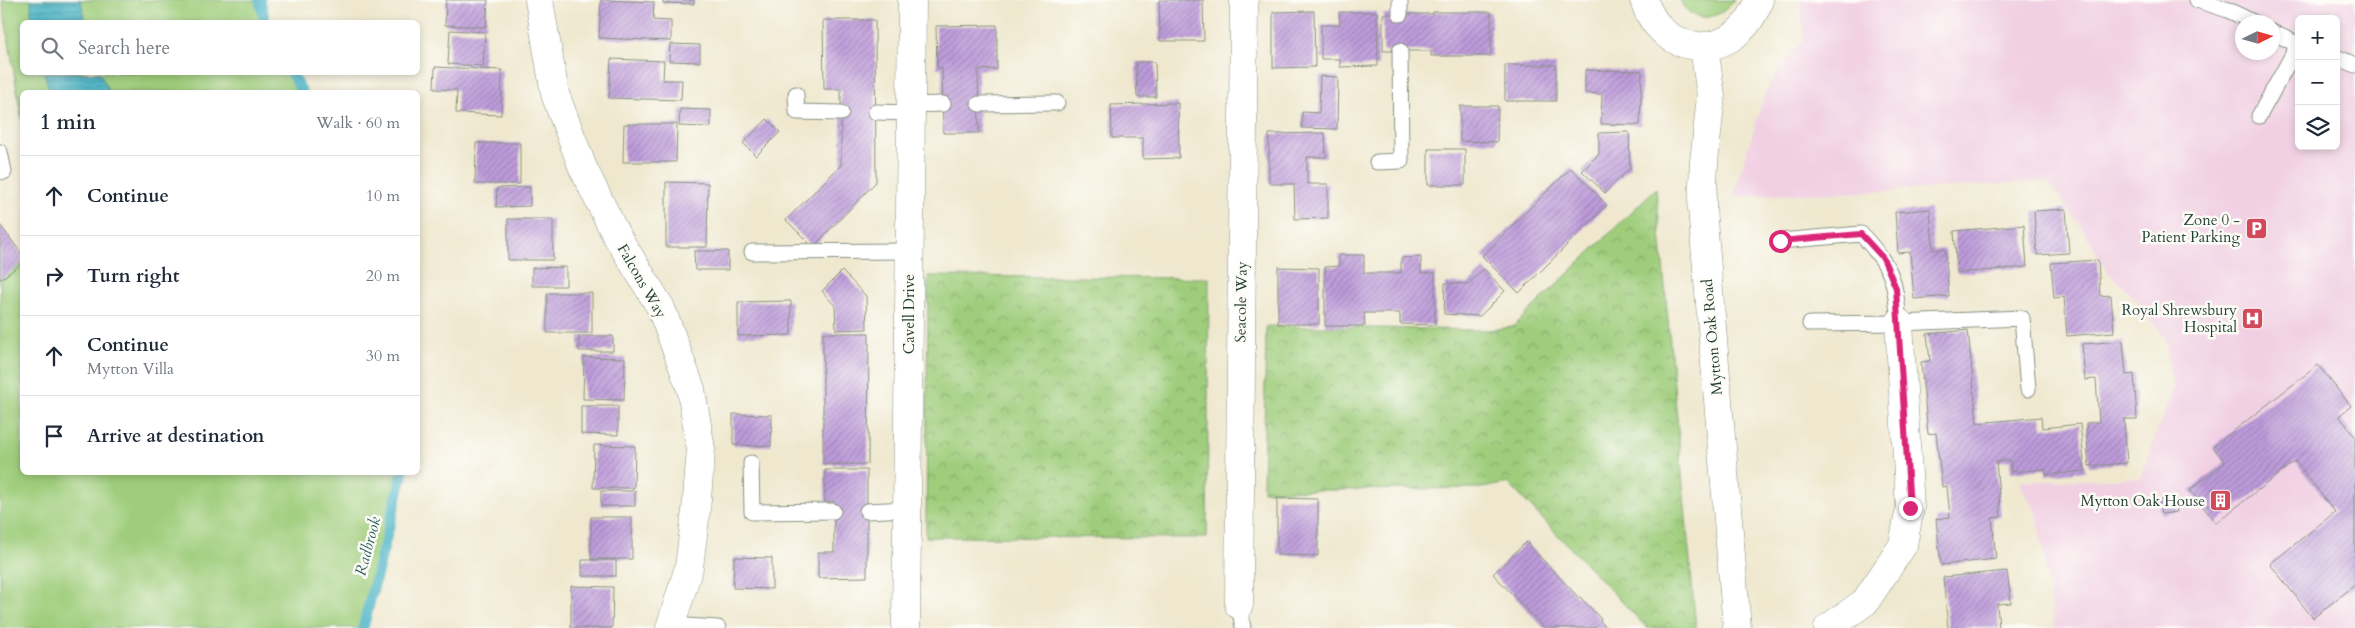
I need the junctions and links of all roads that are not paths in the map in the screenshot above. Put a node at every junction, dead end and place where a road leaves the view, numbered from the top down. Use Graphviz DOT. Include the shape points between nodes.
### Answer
graph roads {
  1 [pos="539,0"];
  2 [pos="912,0"];
  3 [pos="1244,0"];
  4 [pos="1644,0"];
  5 [pos="1759,0"];
  6 [pos="2197,0"];
  7 [pos="2238,15"];
  8 [pos="2280,36"];
  9 [pos="2295,44"];
  10 [pos="1704,46"];
  11 [pos="2295,50"];
  12 [pos="1400,51"];
  13 [pos="2340,59"];
  14 [pos="2355,65"];
  15 [pos="796,94"];
  16 [pos="1057,103"];
  17 [pos="943,104"];
  18 [pos="979,104"];
  19 [pos="910,109"];
  20 [pos="876,112"];
  21 [pos="841,113"];
  22 [pos="2259,116"];
  23 [pos="0,152"];
  24 [pos="1377,162"];
  25 [pos="4,172"];
  26 [pos="1780,241"];
  27 [pos="909,251"];
  28 [pos="752,252"];
  29 [pos="1899,323"];
  30 [pos="1810,324"];
  31 [pos="2028,389"];
  32 [pos="751,463"];
  33 [pos="907,510"];
  34 [pos="833,511"];
  35 [pos="867,511"];
  36 [pos="1241,616"];
  37 [pos="671,627"];
  38 [pos="718,628"];
  39 [pos="906,628"];
  40 [pos="1737,628"];
  41 [pos="1828,628"];
  1 -- 37 [label="street, Falcons Way" via="555,94 583,168 614,233 661,308 691,389 701,449 696,511 689,567"];
  2 -- 19 [label="street, Cavell Drive"];
  3 -- 36 [label="street, Seacole Way"];
  4 -- 10 [label="street" via="1657,27 1671,38 1687,45"];
  5 -- 10 [label="street" via="1747,26 1720,44"];
  6 -- 7 [label="lane"];
  8 -- 9 [label="lane"];
  10 -- 40 [label="street, Mytton Oak Road" via="1711,96 1702,208"];
  11 -- 22 [label="lane"];
  12 -- 24 [label="lane" via="1401,161"];
  13 -- 14 [label="lane"];
  15 -- 21 [label="lane" via="796,112"];
  16 -- 18 [label="lane"];
  17 -- 19 [label="lane"];
  19 -- 20 [label="lane"];
  19 -- 27 [label="street, Cavell Drive"];
  23 -- 25 [label="lane"];
  26 -- 29 [label="lane" via="1861,234 1883,258 1896,288"];
  27 -- 28 [label="lane"];
  27 -- 33 [label="street, Cavell Drive"];
  29 -- 30 [label="lane"];
  29 -- 31 [label="lane" via="2022,318"];
  29 -- 41 [label="street" via="1910,508 1903,546 1865,602"];
  32 -- 34 [label="lane" via="752,512"];
  33 -- 35 [label="lane"];
  33 -- 39 [label="street, Cavell Drive"];
  37 -- 38 [label="lane"];
}
